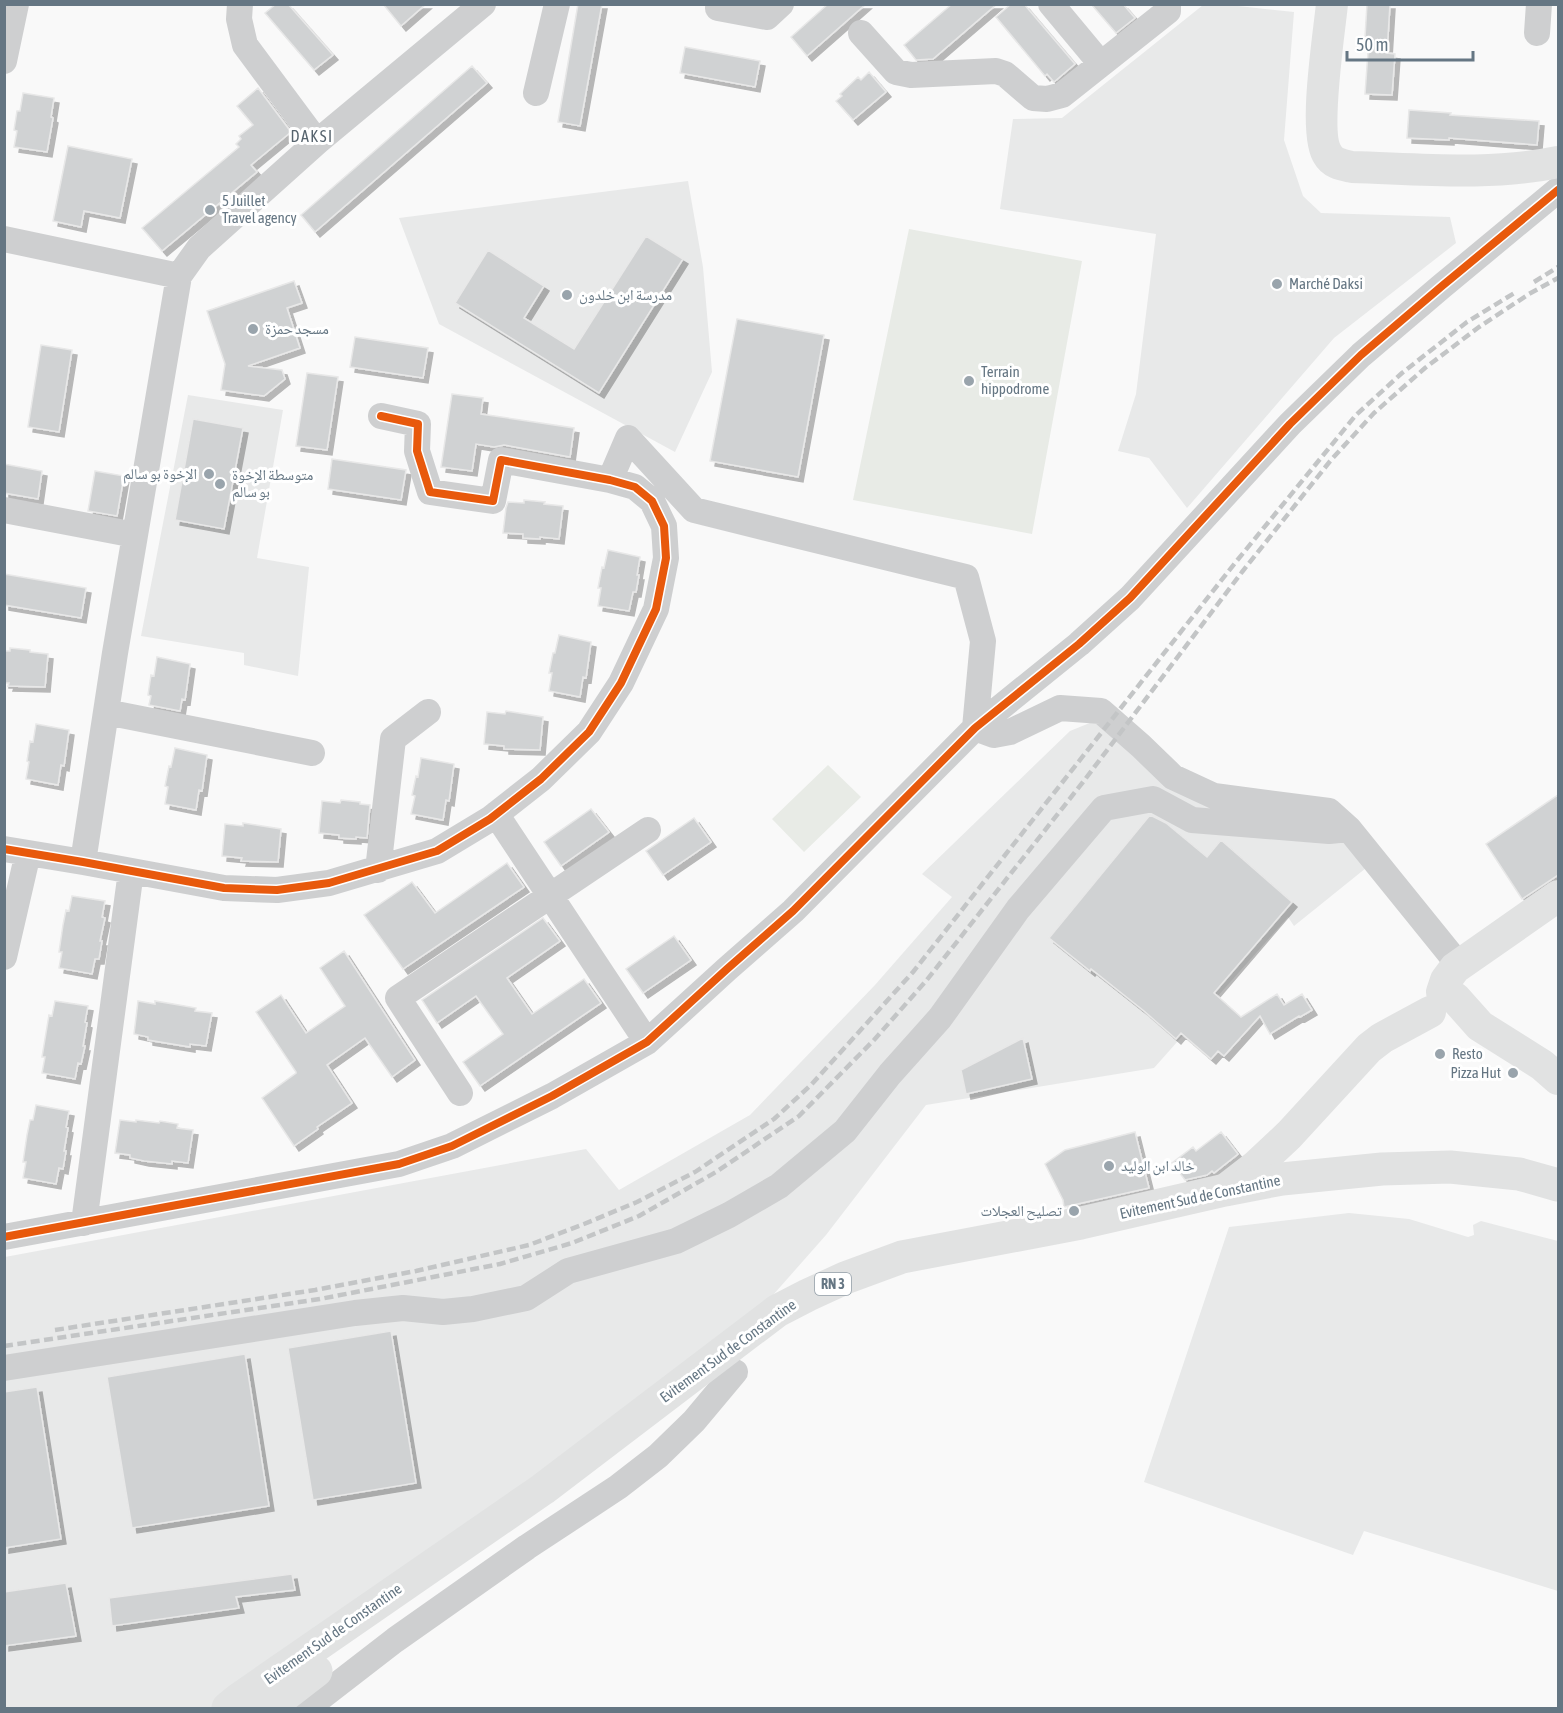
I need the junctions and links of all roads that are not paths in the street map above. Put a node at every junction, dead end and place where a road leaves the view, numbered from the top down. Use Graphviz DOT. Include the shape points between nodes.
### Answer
graph roads {
  1 [pos="15,4"];
  2 [pos="240,4"];
  3 [pos="483,4"];
  4 [pos="557,4"];
  5 [pos="719,4"];
  6 [pos="781,4"];
  7 [pos="1051,4"];
  8 [pos="1168,4"];
  9 [pos="1332,4"];
  10 [pos="1539,4"];
  11 [pos="861,33"];
  12 [pos="1537,33"];
  13 [pos="4,61"];
  14 [pos="1101,64"];
  15 [pos="536,93"];
  16 [pos="317,142"];
  17 [pos="1558,162"];
  18 [pos="1558,190"];
  19 [pos="4,239"];
  20 [pos="179,276"];
  21 [pos="381,416"];
  22 [pos="610,480"];
  23 [pos="4,510"];
  24 [pos="135,535"];
  25 [pos="106,712"];
  26 [pos="428,712"];
  27 [pos="975,728"];
  28 [pos="312,753"];
  29 [pos="496,814"];
  30 [pos="1349,829"];
  31 [pos="648,830"];
  32 [pos="16,851"];
  33 [pos="83,861"];
  34 [pos="378,870"];
  35 [pos="131,871"];
  36 [pos="550,896"];
  37 [pos="1558,896"];
  38 [pos="4,957"];
  39 [pos="1459,965"];
  40 [pos="1443,1006"];
  41 [pos="647,1042"];
  42 [pos="1558,1079"];
  43 [pos="460,1093"];
  44 [pos="1558,1170"];
  45 [pos="1519,1174"];
  46 [pos="1558,1185"];
  47 [pos="1225,1190"];
  48 [pos="1558,1208"];
  49 [pos="84,1223"];
  50 [pos="4,1237"];
  51 [pos="4,1368"];
  52 [pos="735,1372"];
  53 [pos="228,1708"];
  54 [pos="268,1708"];
  55 [pos="307,1708"];
  1 -- 13 [label="street"];
  2 -- 16 [label="street" via="245,45"];
  3 -- 16 [label="street"];
  4 -- 15 [label="street"];
  5 -- 6 [label="street" via="718,8 767,16"];
  7 -- 14 [label="street"];
  8 -- 14 [label="street" via="1168,11"];
  9 -- 17 [label="main road" via="1321,118 1327,155 1336,163 1352,167 1497,170"];
  10 -- 12 [label="street"];
  11 -- 14 [label="street" via="896,72 911,75 996,71 1033,98 1062,95"];
  16 -- 20 [label="street" via="199,248"];
  18 -- 27 [label="street" via="1361,355 1290,424 1130,598"];
  19 -- 20 [label="street"];
  20 -- 24 [label="street"];
  21 -- 22 [label="street" via="418,424 417,451 430,492 493,501 501,460"];
  22 -- 27 [label="street" via="628,438 694,510 966,577 983,641"];
  22 -- 29 [label="street" via="635,487 652,501 664,526 666,558 656,609 621,683 589,732 541,779"];
  23 -- 24 [label="street"];
  24 -- 25 [label="street"];
  25 -- 28 [label="street"];
  25 -- 33 [label="street"];
  26 -- 34 [label="street" via="393,739"];
  27 -- 30 [label="street" via="994,735 1011,732 1060,708 1101,711 1173,777 1214,796 1329,811"];
  27 -- 41 [label="street" via="793,911"];
  29 -- 34 [label="street" via="437,851"];
  29 -- 36 [label="street"];
  30 -- 39 [label="street"];
  30 -- 51 [label="street" via="1329,831 1192,820 1153,799 1104,808 1018,909 940,1018 845,1131 779,1186 676,1241 568,1271 526,1298 473,1309 443,1312 403,1308 356,1313"];
  31 -- 36 [label="street"];
  32 -- 33 [label="street"];
  32 -- 38 [label="street"];
  33 -- 35 [label="street"];
  34 -- 35 [label="street" via="329,883 277,890 224,888"];
  35 -- 49 [label="street" via="112,1079"];
  36 -- 41 [label="street"];
  36 -- 43 [label="street" via="398,998"];
  37 -- 39 [label="main road"];
  39 -- 40 [label="main road" via="1448,976"];
  40 -- 42 [label="main road" via="1542,1065"];
  40 -- 47 [label="main road" via="1370,1048 1289,1134"];
  41 -- 49 [label="street" via="452,1146 399,1164"];
  44 -- 45 [label="highway"];
  45 -- 46 [label="highway, Evitement Sud de Constantine / RN 3"];
  45 -- 47 [label="highway, Evitement Sud de Constantine / RN 3" via="1450,1167 1382,1169 1281,1179"];
  47 -- 53 [label="highway, Evitement Sud de Constantine / RN 3" via="1081,1223 902,1257 845,1278 777,1311 543,1489"];
  48 -- 52 [label="highway, Evitement Sud de Constantine / RN 3" via="1490,1191 1421,1188 1302,1198 1219,1213 1110,1240 935,1270 862,1291 810,1313 783,1330"];
  49 -- 50 [label="street"];
  52 -- 54 [label="highway, Evitement Sud de Constantine / RN 3" via="429,1585"];
  52 -- 55 [label="street" via="658,1456 404,1633"];
}
